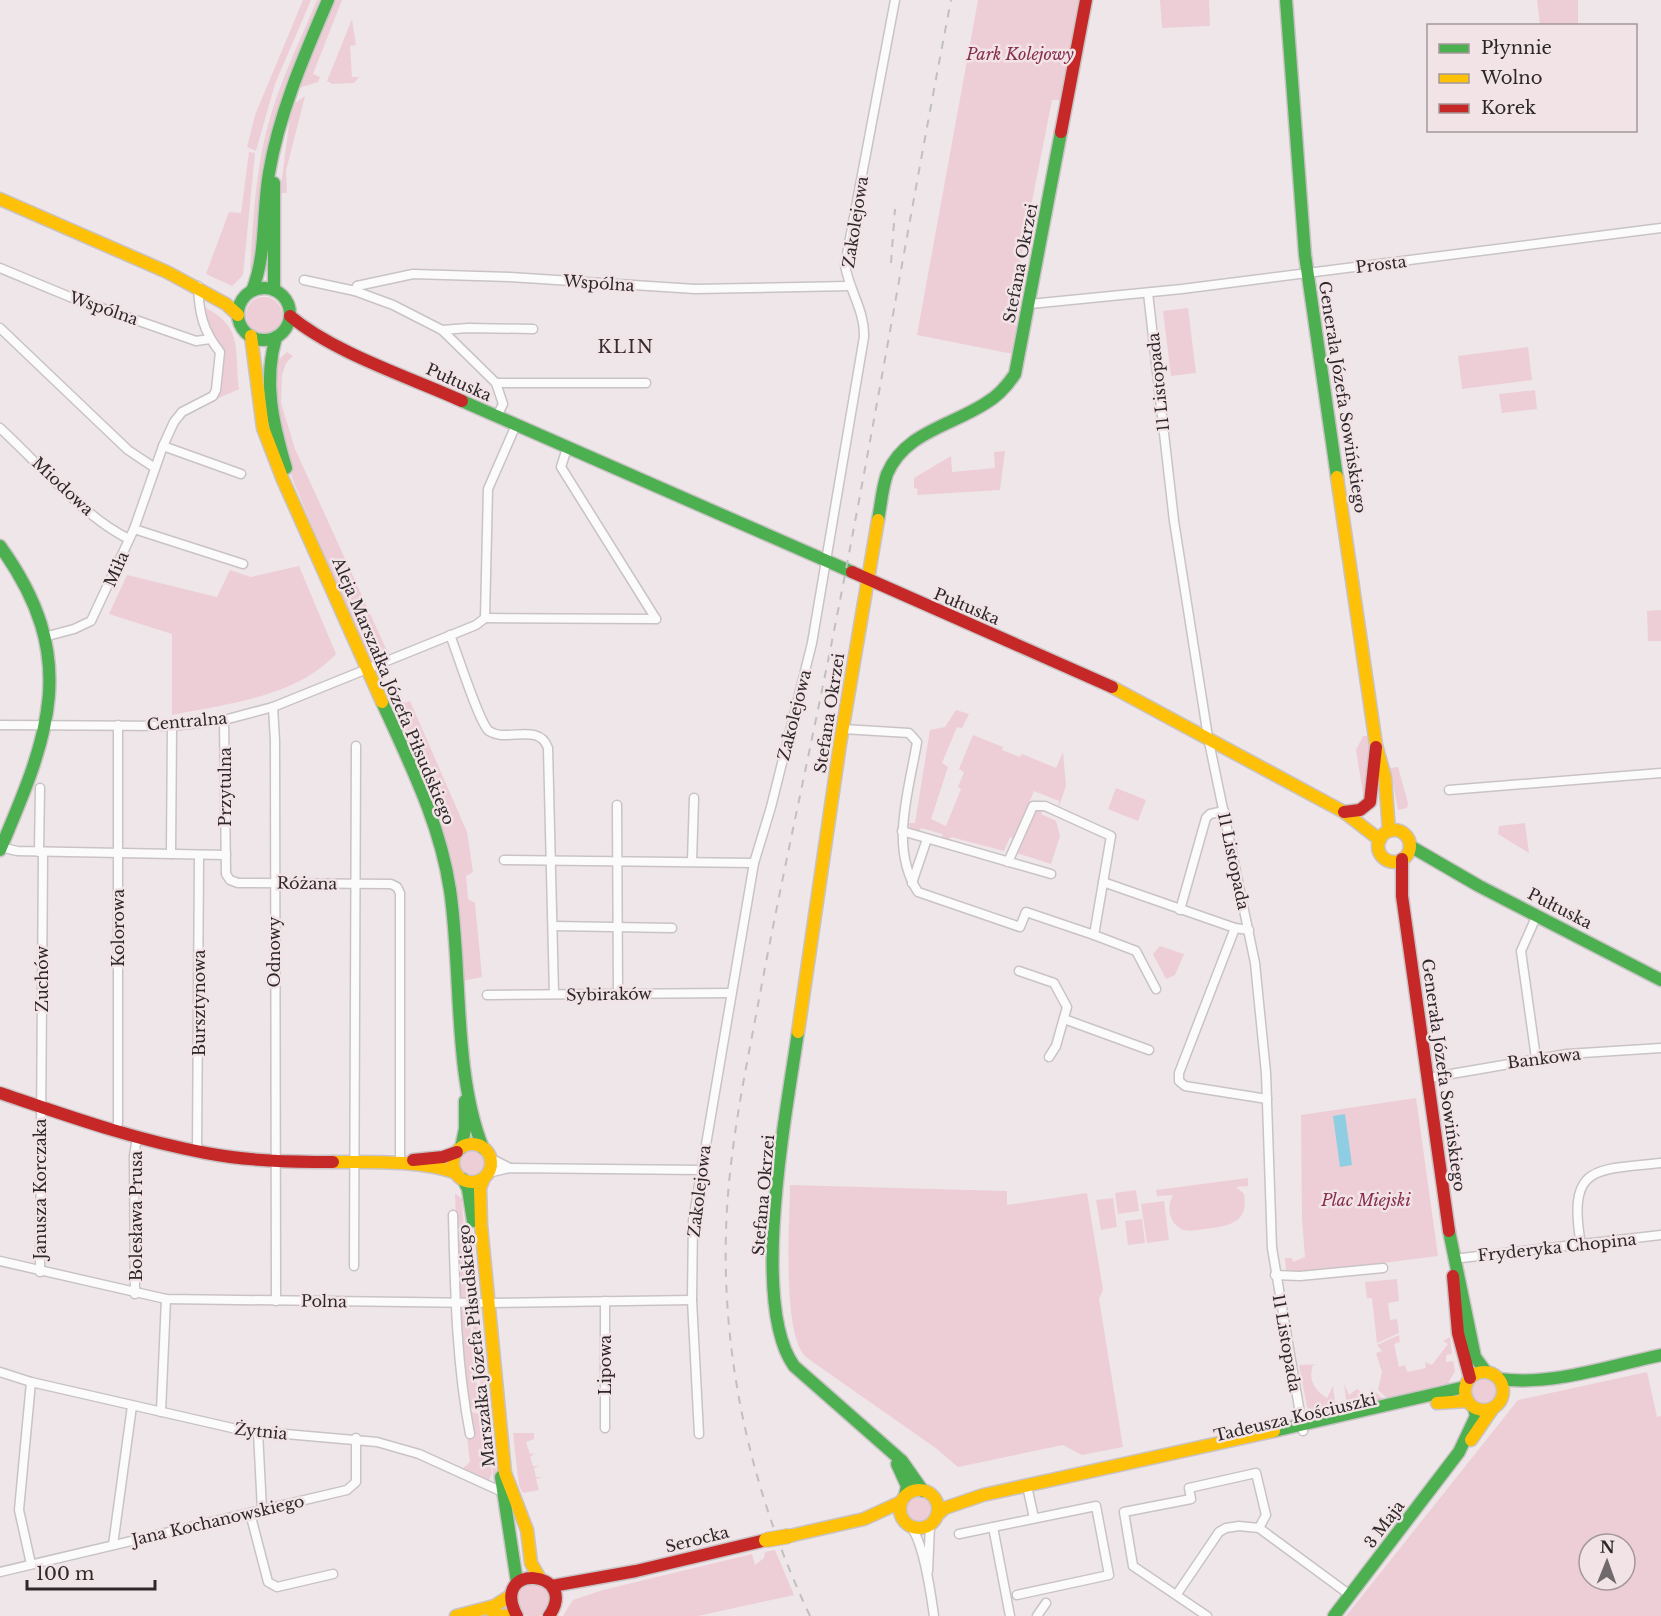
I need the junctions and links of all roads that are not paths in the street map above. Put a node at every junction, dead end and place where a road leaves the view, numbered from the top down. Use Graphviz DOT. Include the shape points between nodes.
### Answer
graph roads {
  1 [pos="327,0"];
  2 [pos="895,0"];
  3 [pos="1086,0"];
  4 [pos="1286,0"];
  5 [pos="275,145"];
  6 [pos="0,200"];
  7 [pos="1661,228"];
  8 [pos="0,268"];
  9 [pos="1307,273"];
  10 [pos="304,280"];
  11 [pos="198,286"];
  12 [pos="849,286"];
  13 [pos="274,290"];
  14 [pos="355,291"];
  15 [pos="1148,293"];
  16 [pos="249,294"];
  17 [pos="1030,304"];
  18 [pos="238,315"];
  19 [pos="290,316"];
  20 [pos="0,328"];
  21 [pos="533,329"];
  22 [pos="442,330"];
  23 [pos="279,335"];
  24 [pos="250,336"];
  25 [pos="210,339"];
  26 [pos="338,346"];
  27 [pos="496,383"];
  28 [pos="646,383"];
  29 [pos="497,416"];
  30 [pos="516,425"];
  31 [pos="0,428"];
  32 [pos="163,446"];
  33 [pos="567,447"];
  34 [pos="155,468"];
  35 [pos="242,474"];
  36 [pos="292,496"];
  37 [pos="134,529"];
  38 [pos="129,539"];
  39 [pos="0,546"];
  40 [pos="826,559"];
  41 [pos="243,564"];
  42 [pos="868,581"];
  43 [pos="485,618"];
  44 [pos="450,635"];
  45 [pos="44,637"];
  46 [pos="366,669"];
  47 [pos="273,707"];
  48 [pos="224,720"];
  49 [pos="0,725"];
  50 [pos="118,725"];
  51 [pos="46,726"];
  52 [pos="172,726"];
  53 [pos="843,729"];
  54 [pos="1208,737"];
  55 [pos="356,746"];
  56 [pos="1376,746"];
  57 [pos="1661,773"];
  58 [pos="40,788"];
  59 [pos="1449,790"];
  60 [pos="1388,796"];
  61 [pos="694,798"];
  62 [pos="617,805"];
  63 [pos="1224,811"];
  64 [pos="1344,812"];
  65 [pos="902,831"];
  66 [pos="1385,834"];
  67 [pos="927,839"];
  68 [pos="1,848"];
  69 [pos="1403,851"];
  70 [pos="41,852"];
  71 [pos="118,854"];
  72 [pos="171,854"];
  73 [pos="199,855"];
  74 [pos="225,855"];
  75 [pos="504,860"];
  76 [pos="552,860"];
  77 [pos="618,860"];
  78 [pos="692,861"];
  79 [pos="1008,862"];
  80 [pos="754,863"];
  81 [pos="1050,874"];
  82 [pos="1103,882"];
  83 [pos="274,883"];
  84 [pos="355,884"];
  85 [pos="912,884"];
  86 [pos="1180,909"];
  87 [pos="1537,915"];
  88 [pos="553,926"];
  89 [pos="618,927"];
  90 [pos="672,928"];
  91 [pos="1235,928"];
  92 [pos="1249,930"];
  93 [pos="1094,935"];
  94 [pos="1019,971"];
  95 [pos="1661,980"];
  96 [pos="1156,988"];
  97 [pos="618,993"];
  98 [pos="731,993"];
  99 [pos="554,994"];
  100 [pos="487,995"];
  101 [pos="1064,1019"];
  102 [pos="1149,1050"];
  103 [pos="1659,1051"];
  104 [pos="1049,1057"];
  105 [pos="1536,1058"];
  106 [pos="1428,1078"];
  107 [pos="467,1082"];
  108 [pos="0,1093"];
  109 [pos="1267,1099"];
  110 [pos="40,1106"];
  111 [pos="116,1131"];
  112 [pos="138,1138"];
  113 [pos="459,1150"];
  114 [pos="197,1152"];
  115 [pos="487,1153"];
  116 [pos="275,1162"];
  117 [pos="355,1163"];
  118 [pos="400,1163"];
  119 [pos="1661,1163"];
  120 [pos="509,1168"];
  121 [pos="700,1170"];
  122 [pos="486,1175"];
  123 [pos="459,1176"];
  124 [pos="453,1215"];
  125 [pos="1661,1235"];
  126 [pos="1581,1245"];
  127 [pos="1453,1259"];
  128 [pos="0,1261"];
  129 [pos="354,1266"];
  130 [pos="1383,1268"];
  131 [pos="40,1272"];
  132 [pos="1275,1275"];
  133 [pos="135,1294"];
  134 [pos="166,1299"];
  135 [pos="692,1300"];
  136 [pos="276,1301"];
  137 [pos="605,1301"];
  138 [pos="456,1303"];
  139 [pos="485,1303"];
  140 [pos="1661,1354"];
  141 [pos="0,1372"];
  142 [pos="1486,1372"];
  143 [pos="1555,1377"];
  144 [pos="1498,1379"];
  145 [pos="31,1382"];
  146 [pos="1469,1393"];
  147 [pos="1497,1402"];
  148 [pos="132,1406"];
  149 [pos="161,1412"];
  150 [pos="1302,1427"];
  151 [pos="605,1428"];
  152 [pos="258,1432"];
  153 [pos="470,1434"];
  154 [pos="699,1434"];
  155 [pos="356,1438"];
  156 [pos="1460,1452"];
  157 [pos="893,1455"];
  158 [pos="1027,1486"];
  159 [pos="502,1491"];
  160 [pos="928,1494"];
  161 [pos="983,1495"];
  162 [pos="903,1499"];
  163 [pos="515,1501"];
  164 [pos="262,1510"];
  165 [pos="250,1513"];
  166 [pos="1034,1518"];
  167 [pos="934,1520"];
  168 [pos="855,1522"];
  169 [pos="907,1524"];
  170 [pos="993,1527"];
  171 [pos="1259,1528"];
  172 [pos="959,1534"];
  173 [pos="113,1545"];
  174 [pos="31,1564"];
  175 [pos="0,1572"];
  176 [pos="636,1572"];
  177 [pos="333,1574"];
  178 [pos="928,1574"];
  179 [pos="539,1577"];
  180 [pos="518,1582"];
  181 [pos="552,1586"];
  182 [pos="1177,1594"];
  183 [pos="1017,1595"];
  184 [pos="1350,1595"];
  185 [pos="510,1596"];
  186 [pos="1046,1603"];
  187 [pos="552,1611"];
  188 [pos="456,1616"];
  189 [pos="493,1616"];
  190 [pos="516,1616"];
  191 [pos="934,1616"];
  192 [pos="1010,1616"];
  193 [pos="1037,1616"];
  194 [pos="1207,1616"];
  195 [pos="1334,1616"];
  1 -- 5 [label="street" via="289,95"];
  2 -- 12 [label="street, Zakolejowa" via="845,265"];
  3 -- 17 [label="street, Stefana Okrzei"];
  4 -- 9 [label="street, Generała Józefa Sowińskiego"];
  5 -- 13 [label="street"];
  5 -- 16 [label="street" via="258,273"];
  6 -- 11 [label="street"];
  7 -- 9 [label="street, Prosta"];
  8 -- 25 [label="street, Wspólna" via="196,341"];
  9 -- 15 [label="street, Prosta"];
  9 -- 56 [label="street, Generała Józefa Sowińskiego"];
  10 -- 14 [label="street"];
  11 -- 16 [label="street" via="238,297"];
  11 -- 18 [label="street" via="234,307"];
  11 -- 25 [label="street, Miła" via="199,311"];
  12 -- 14 [label="street, Wspólna" via="695,289 413,274 362,284"];
  12 -- 40 [label="street, Zakolejowa" via="864,323 864,337"];
  13 -- 16 [label="street" via="263,288"];
  13 -- 19 [label="street" via="285,298"];
  14 -- 22 [label="street"];
  15 -- 17 [label="street, Prosta"];
  15 -- 54 [label="street, 11 Listopada" via="1174,521"];
  16 -- 18 [label="street"];
  17 -- 42 [label="street, Stefana Okrzei" via="1015,374 1003,392 915,439 897,456 887,475"];
  18 -- 24 [label="street"];
  19 -- 23 [label="street"];
  19 -- 26 [label="street, Pułtuska"];
  20 -- 34 [label="street" via="128,450"];
  21 -- 22 [label="street"];
  22 -- 27 [label="street"];
  23 -- 24 [label="street" via="263,340"];
  23 -- 26 [label="street, Pułtuska" via="298,334"];
  23 -- 36 [label="street" via="269,379"];
  24 -- 36 [label="street" via="263,428"];
  25 -- 32 [label="street, Miła" via="220,352 216,390 213,396 182,412"];
  26 -- 29 [label="street, Pułtuska"];
  27 -- 28 [label="street"];
  27 -- 29 [label="street" via="503,404"];
  29 -- 30 [label="street, Pułtuska"];
  30 -- 33 [label="street, Pułtuska"];
  30 -- 43 [label="street" via="488,489"];
  31 -- 38 [label="street, Miodowa" via="81,505"];
  32 -- 34 [label="street, Miła"];
  32 -- 35 [label="street"];
  33 -- 40 [label="street, Pułtuska"];
  33 -- 43 [label="street" via="561,467 656,619"];
  34 -- 37 [label="street, Miła"];
  36 -- 46 [label="street, Aleja Marszałka Józefa Piłsudskiego"];
  37 -- 38 [label="street, Miła"];
  37 -- 41 [label="street"];
  38 -- 45 [label="street, Miła" via="91,621"];
  39 -- 45 [label="street" via="23,579"];
  40 -- 42 [label="street, Pułtuska"];
  40 -- 80 [label="street, Zakolejowa" via="812,643"];
  42 -- 53 [label="street, Stefana Okrzei"];
  42 -- 54 [label="street, Pułtuska" via="1120,691"];
  43 -- 44 [label="street" via="476,626"];
  44 -- 46 [label="street, Centralna"];
  44 -- 76 [label="street" via="484,726 498,734 534,734 547,744"];
  45 -- 51 [label="street" via="50,687"];
  46 -- 47 [label="street, Centralna"];
  46 -- 107 [label="street, Aleja Marszałka Józefa Piłsudskiego" via="428,804 445,856"];
  47 -- 48 [label="street, Centralna"];
  47 -- 83 [label="street, Odnowy"];
  48 -- 52 [label="street, Centralna"];
  48 -- 74 [label="street, Przytulna"];
  49 -- 51 [label="street, Centralna"];
  50 -- 51 [label="street, Centralna"];
  50 -- 52 [label="street, Centralna"];
  50 -- 71 [label="street, Kolorowa"];
  51 -- 68 [label="street"];
  52 -- 72 [label="street"];
  53 -- 65 [label="street" via="909,733 915,737"];
  53 -- 157 [label="street, Stefana Okrzei" via="807,956 779,1182 775,1305 782,1348 790,1362"];
  54 -- 63 [label="street, 11 Listopada"];
  54 -- 64 [label="street, Pułtuska"];
  55 -- 84 [label="street"];
  56 -- 60 [label="street, Generała Józefa Sowińskiego"];
  56 -- 64 [label="street" via="1370,802 1360,810"];
  57 -- 59 [label="street"];
  58 -- 70 [label="street, Zuchów"];
  60 -- 66 [label="street, Generała Józefa Sowińskiego"];
  60 -- 69 [label="street, Generała Józefa Sowińskiego"];
  61 -- 78 [label="street"];
  62 -- 77 [label="street"];
  63 -- 86 [label="street" via="1206,818"];
  63 -- 92 [label="street, 11 Listopada"];
  64 -- 66 [label="street, Pułtuska"];
  65 -- 67 [label="street"];
  65 -- 85 [label="street"];
  66 -- 69 [label="street, Pułtuska"];
  66 -- 69 [label="street" via="1380,853"];
  67 -- 79 [label="street"];
  67 -- 85 [label="street"];
  68 -- 70 [label="street"];
  69 -- 87 [label="street, Pułtuska" via="1444,865"];
  69 -- 106 [label="street, Generała Józefa Sowińskiego" via="1402,896"];
  70 -- 71 [label="street"];
  70 -- 110 [label="street, Zuchów"];
  71 -- 72 [label="street"];
  71 -- 111 [label="street, Kolorowa"];
  72 -- 73 [label="street"];
  73 -- 74 [label="street"];
  73 -- 114 [label="street, Bursztynowa"];
  74 -- 83 [label="street, Różana" via="230,880"];
  75 -- 76 [label="street"];
  76 -- 77 [label="street"];
  76 -- 88 [label="street"];
  77 -- 78 [label="street"];
  77 -- 89 [label="street"];
  78 -- 80 [label="street"];
  79 -- 81 [label="street"];
  79 -- 82 [label="street" via="1030,809 1039,804 1110,836"];
  80 -- 98 [label="street, Zakolejowa"];
  82 -- 86 [label="street"];
  82 -- 93 [label="street"];
  83 -- 84 [label="street, Różana"];
  83 -- 116 [label="street, Odnowy"];
  84 -- 117 [label="street, Różana"];
  84 -- 118 [label="street" via="391,884 400,894"];
  85 -- 93 [label="street" via="918,892 1020,927 1026,912"];
  86 -- 91 [label="street"];
  87 -- 95 [label="street, Pułtuska"];
  87 -- 105 [label="street" via="1521,951"];
  88 -- 89 [label="street"];
  88 -- 99 [label="street"];
  89 -- 90 [label="street"];
  89 -- 97 [label="street"];
  91 -- 92 [label="street"];
  91 -- 109 [label="street" via="1179,1081 1185,1086"];
  92 -- 109 [label="street, 11 Listopada"];
  93 -- 96 [label="street" via="1136,951"];
  94 -- 101 [label="street" via="1054,984 1067,1007"];
  97 -- 98 [label="street, Sybiraków"];
  97 -- 99 [label="street, Sybiraków"];
  98 -- 121 [label="street, Zakolejowa"];
  99 -- 100 [label="street, Sybiraków"];
  101 -- 102 [label="street"];
  101 -- 104 [label="street"];
  103 -- 105 [label="street, Bankowa"];
  105 -- 106 [label="street, Bankowa"];
  106 -- 127 [label="street, Generała Józefa Sowińskiego"];
  107 -- 113 [label="street, Aleja Marszałka Józefa Piłsudskiego" via="465,1128"];
  107 -- 115 [label="street, Aleja Marszałka Józefa Piłsudskiego" via="475,1128"];
  108 -- 110 [label="street"];
  109 -- 132 [label="street, 11 Listopada" via="1269,1210"];
  110 -- 111 [label="street"];
  110 -- 131 [label="street, Janusza Korczaka"];
  111 -- 112 [label="street"];
  112 -- 114 [label="street"];
  112 -- 133 [label="street, Bolesława Prusa" via="134,1155"];
  113 -- 115 [label="street" via="472,1144"];
  113 -- 118 [label="street" via="443,1157"];
  113 -- 123 [label="street" via="453,1162"];
  114 -- 116 [label="street"];
  115 -- 120 [label="street"];
  115 -- 122 [label="street"];
  116 -- 117 [label="street"];
  116 -- 136 [label="street, Odnowy"];
  117 -- 118 [label="street"];
  117 -- 129 [label="street, Różana"];
  118 -- 123 [label="street" via="441,1168"];
  119 -- 126 [label="street" via="1592,1173 1575,1211"];
  120 -- 121 [label="street"];
  120 -- 122 [label="street"];
  121 -- 135 [label="street, Zakolejowa" via="693,1221"];
  122 -- 123 [label="street" via="473,1182"];
  122 -- 139 [label="street, Marszałka Józefa Piłsudskiego" via="480,1188"];
  123 -- 139 [label="street, Marszałka Józefa Piłsudskiego" via="468,1189"];
  124 -- 138 [label="street"];
  125 -- 126 [label="street, Fryderyka Chopina"];
  126 -- 127 [label="street, Fryderyka Chopina"];
  127 -- 142 [label="street, Generała Józefa Sowińskiego" via="1475,1357"];
  127 -- 146 [label="street, Generała Józefa Sowińskiego" via="1454,1299"];
  128 -- 131 [label="street, Polna"];
  130 -- 132 [label="street"];
  131 -- 133 [label="street, Polna"];
  132 -- 150 [label="street, 11 Listopada"];
  133 -- 134 [label="street, Polna"];
  134 -- 136 [label="street, Polna"];
  134 -- 149 [label="street"];
  135 -- 137 [label="street, Polna"];
  135 -- 154 [label="street, Zakolejowa"];
  136 -- 138 [label="street, Polna"];
  137 -- 139 [label="street, Polna"];
  137 -- 151 [label="street, Lipowa"];
  138 -- 139 [label="street, Polna"];
  138 -- 153 [label="street" via="464,1407"];
  139 -- 159 [label="street, Marszałka Józefa Piłsudskiego"];
  139 -- 163 [label="street, Marszałka Józefa Piłsudskiego" via="505,1473"];
  140 -- 143 [label="street"];
  141 -- 145 [label="street, Żytnia"];
  142 -- 144 [label="street"];
  142 -- 146 [label="street"];
  143 -- 144 [label="street"];
  143 -- 147 [label="street" via="1511,1391"];
  144 -- 147 [label="street" via="1503,1388"];
  145 -- 148 [label="street, Żytnia"];
  145 -- 174 [label="street" via="19,1509"];
  146 -- 147 [label="street" via="1484,1410"];
  146 -- 150 [label="street, Tadeusza Kościuszki" via="1436,1403"];
  146 -- 156 [label="street, 3 Maja" via="1476,1416"];
  147 -- 156 [label="street, 3 Maja"];
  148 -- 149 [label="street, Żytnia"];
  148 -- 173 [label="street"];
  149 -- 152 [label="street, Żytnia"];
  150 -- 158 [label="street, Tadeusza Kościuszki" via="1277,1440"];
  152 -- 155 [label="street, Żytnia"];
  152 -- 164 [label="street"];
  155 -- 159 [label="street, Żytnia" via="419,1454"];
  155 -- 164 [label="street, Jana Kochanowskiego" via="356,1479 351,1488"];
  156 -- 184 [label="street, 3 Maja"];
  157 -- 160 [label="street, Stefana Okrzei"];
  157 -- 162 [label="street, Stefana Okrzei" via="904,1478"];
  158 -- 161 [label="street, Tadeusza Kościuszki"];
  158 -- 166 [label="street"];
  159 -- 163 [label="street, Żytnia"];
  159 -- 180 [label="street, Marszałka Józefa Piłsudskiego"];
  160 -- 161 [label="street, Tadeusza Kościuszki"];
  160 -- 162 [label="street" via="912,1492"];
  160 -- 167 [label="street" via="938,1505"];
  161 -- 167 [label="street, Tadeusza Kościuszki" via="945,1508"];
  162 -- 168 [label="street" via="893,1508"];
  162 -- 169 [label="street" via="900,1512"];
  163 -- 179 [label="street, Marszałka Józefa Piłsudskiego" via="527,1530 531,1563"];
  164 -- 165 [label="street, Jana Kochanowskiego"];
  165 -- 173 [label="street, Jana Kochanowskiego"];
  165 -- 177 [label="street" via="268,1582 277,1587"];
  166 -- 170 [label="street"];
  166 -- 183 [label="street" via="1096,1506 1109,1575"];
  167 -- 169 [label="street" via="920,1528"];
  167 -- 178 [label="street"];
  168 -- 169 [label="street" via="895,1519"];
  168 -- 176 [label="street, Serocka, bridge"];
  169 -- 178 [label="street" via="917,1536"];
  170 -- 172 [label="street"];
  170 -- 192 [label="street"];
  171 -- 182 [label="street" via="1239,1526 1219,1532"];
  171 -- 182 [label="street" via="1266,1515 1256,1473 1189,1488 1191,1499 1124,1512 1133,1566"];
  171 -- 184 [label="street"];
  173 -- 174 [label="street, Jana Kochanowskiego"];
  174 -- 175 [label="street, Jana Kochanowskiego"];
  176 -- 181 [label="street, Serocka"];
  176 -- 187 [label="street, Serocka" via="567,1595"];
  178 -- 191 [label="street"];
  179 -- 180 [label="street"];
  179 -- 181 [label="street"];
  180 -- 185 [label="street"];
  181 -- 187 [label="street"];
  182 -- 194 [label="street"];
  184 -- 195 [label="street, 3 Maja"];
  185 -- 188 [label="street" via="497,1605"];
  185 -- 190 [label="street"];
  186 -- 193 [label="street"];
  189 -- 190 [label="street"];
}
